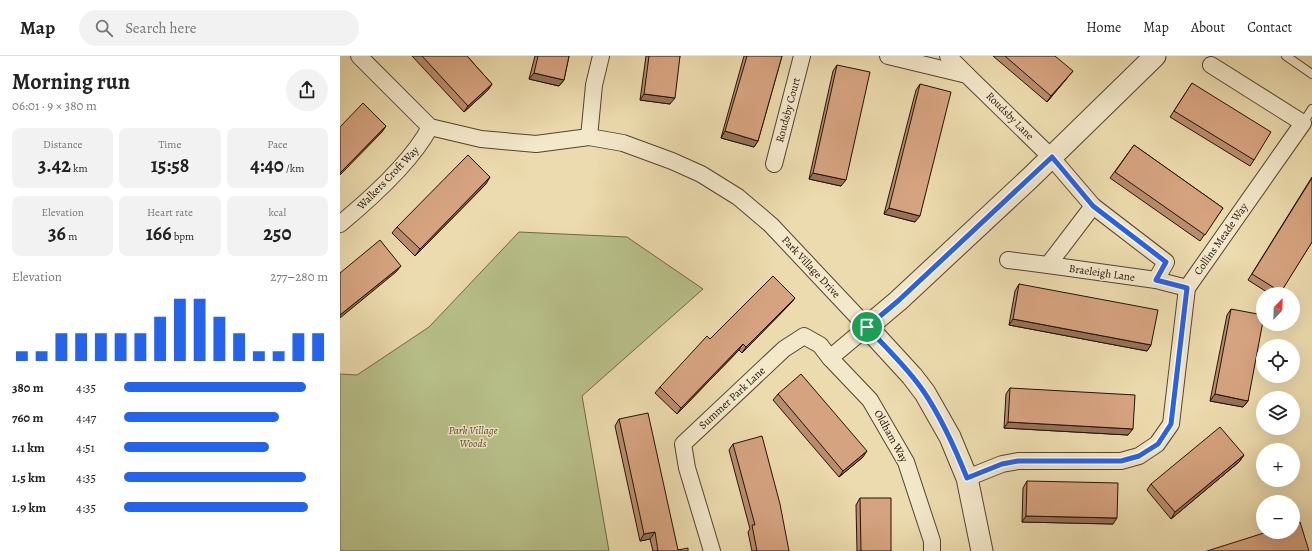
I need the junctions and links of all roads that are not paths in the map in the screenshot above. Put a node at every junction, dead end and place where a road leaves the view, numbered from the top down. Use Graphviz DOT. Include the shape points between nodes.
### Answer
graph roads {
  1 [pos="359,56"];
  2 [pos="601,56"];
  3 [pos="802,56"];
  4 [pos="888,56"];
  5 [pos="948,56"];
  6 [pos="1155,56"];
  7 [pos="1286,56"];
  8 [pos="1213,63"];
  9 [pos="1312,74"];
  10 [pos="967,75"];
  11 [pos="1312,109"];
  12 [pos="1303,123"];
  13 [pos="430,127"];
  14 [pos="589,138"];
  15 [pos="1052,157"];
  16 [pos="774,164"];
  17 [pos="1093,206"];
  18 [pos="340,224"];
  19 [pos="1008,260"];
  20 [pos="1048,265"];
  21 [pos="1156,280"];
  22 [pos="1187,288"];
  23 [pos="867,327"];
  24 [pos="830,358"];
  25 [pos="967,478"];
  26 [pos="712,551"];
  27 [pos="932,551"];
  28 [pos="982,551"];
  1 -- 13 [label="street"];
  2 -- 14 [label="street" via="594,84"];
  3 -- 16 [label="street, Roudsby Court"];
  4 -- 10 [label="street"];
  5 -- 10 [label="street, Roudsby Lane"];
  6 -- 15 [label="street"];
  7 -- 9 [label="lane"];
  8 -- 12 [label="street"];
  10 -- 15 [label="street, Roudsby Lane"];
  11 -- 12 [label="lane"];
  12 -- 22 [label="street, Collins Meade Way"];
  13 -- 14 [label="street, Park Village Drive" via="481,139 536,144"];
  13 -- 18 [label="street, Walkers Croft Way" via="421,144 362,206"];
  14 -- 23 [label="street, Park Village Drive" via="623,143 672,160 738,197 771,225"];
  15 -- 17 [label="street"];
  15 -- 23 [label="street"];
  17 -- 20 [label="street, Braeleigh Lane"];
  17 -- 21 [label="street" via="1166,262"];
  19 -- 20 [label="street, Braeleigh Lane"];
  20 -- 21 [label="street, Braeleigh Lane"];
  21 -- 22 [label="street, Braeleigh Lane"];
  22 -- 25 [label="street, Collins Meade Way" via="1171,424 1158,444 1139,456 1121,461 1018,461 1002,464"];
  23 -- 24 [label="street"];
  23 -- 25 [label="street, Park Village Drive" via="912,376 924,393 950,437"];
  24 -- 26 [label="street, Summer Park Lane" via="820,345 804,336 784,349 683,444 687,468"];
  24 -- 27 [label="street, Oldham Way" via="870,400 906,462 932,541"];
  25 -- 28 [label="street, Park Village Drive"];
}
